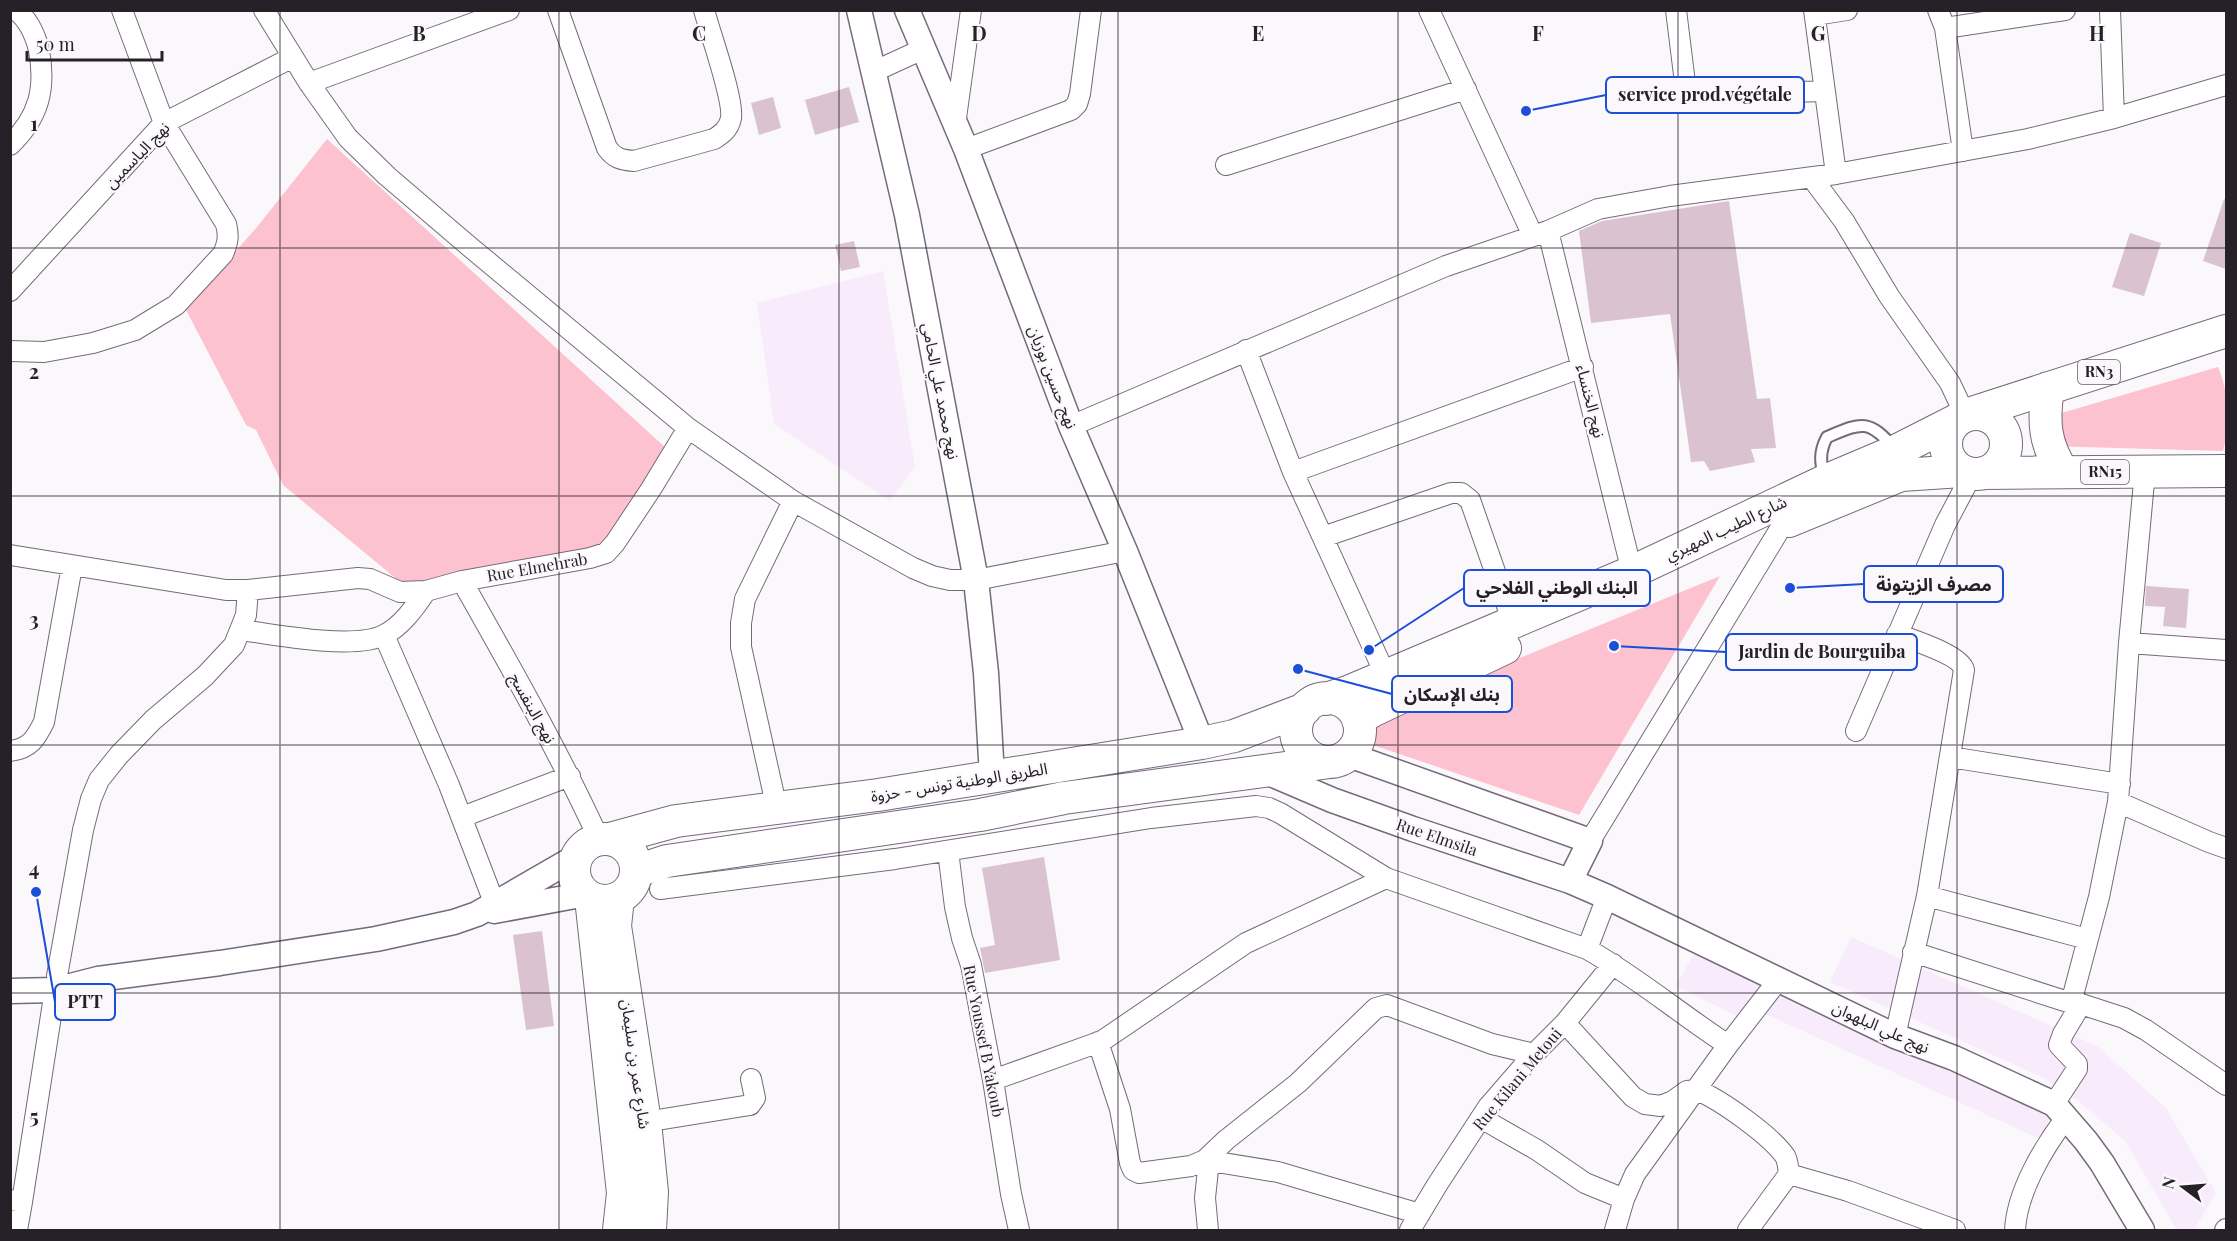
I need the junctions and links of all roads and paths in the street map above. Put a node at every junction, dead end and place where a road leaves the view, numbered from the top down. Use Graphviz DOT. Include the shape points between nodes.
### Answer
graph roads {
  1 [pos="16,10"];
  2 [pos="122,10"];
  3 [pos="264,10"];
  4 [pos="509,10"];
  5 [pos="558,10"];
  6 [pos="704,10"];
  7 [pos="859,10"];
  8 [pos="907,10"];
  9 [pos="971,10"];
  10 [pos="1091,10"];
  11 [pos="1429,10"];
  12 [pos="1676,10"];
  13 [pos="1847,10"];
  14 [pos="2065,10"];
  15 [pos="2110,10"];
  16 [pos="1815,13"];
  17 [pos="2007,14"];
  18 [pos="1941,19"];
  19 [pos="923,50"];
  20 [pos="292,57"];
  21 [pos="873,72"];
  22 [pos="309,83"];
  23 [pos="2226,85"];
  24 [pos="1466,89"];
  25 [pos="1824,91"];
  26 [pos="2114,118"];
  27 [pos="164,123"];
  28 [pos="955,125"];
  29 [pos="10,145"];
  30 [pos="966,149"];
  31 [pos="1963,151"];
  32 [pos="1226,165"];
  33 [pos="1836,174"];
  34 [pos="1812,178"];
  35 [pos="1541,233"];
  36 [pos="10,291"];
  37 [pos="2226,331"];
  38 [pos="1246,350"];
  39 [pos="10,351"];
  40 [pos="1583,367"];
  41 [pos="2048,388"];
  42 [pos="1964,416"];
  43 [pos="1071,426"];
  44 [pos="688,428"];
  45 [pos="2145,471"];
  46 [pos="2226,471"];
  47 [pos="1293,472"];
  48 [pos="2063,472"];
  49 [pos="1972,473"];
  50 [pos="793,501"];
  51 [pos="1783,524"];
  52 [pos="1323,537"];
  53 [pos="1125,551"];
  54 [pos="10,555"];
  55 [pos="72,566"];
  56 [pos="1632,572"];
  57 [pos="976,580"];
  58 [pos="462,581"];
  59 [pos="248,590"];
  60 [pos="426,591"];
  61 [pos="1513,623"];
  62 [pos="242,630"];
  63 [pos="1897,634"];
  64 [pos="384,635"];
  65 [pos="2129,643"];
  66 [pos="2226,650"];
  67 [pos="1386,676"];
  68 [pos="1315,704"];
  69 [pos="1358,720"];
  70 [pos="1856,731"];
  71 [pos="1202,743"];
  72 [pos="10,751"];
  73 [pos="1950,757"];
  74 [pos="1339,758"];
  75 [pos="1264,771"];
  76 [pos="570,776"];
  77 [pos="992,776"];
  78 [pos="2119,793"];
  79 [pos="777,809"];
  80 [pos="462,817"];
  81 [pos="1590,841"];
  82 [pos="595,845"];
  83 [pos="2226,848"];
  84 [pos="948,851"];
  85 [pos="1386,878"];
  86 [pos="649,880"];
  87 [pos="1570,881"];
  88 [pos="1927,896"];
  89 [pos="598,897"];
  90 [pos="1608,897"];
  91 [pos="490,909"];
  92 [pos="2088,939"];
  93 [pos="1587,950"];
  94 [pos="1913,952"];
  95 [pos="1613,964"];
  96 [pos="10,976"];
  97 [pos="1779,979"];
  98 [pos="56,983"];
  99 [pos="10,991"];
  100 [pos="2076,1003"];
  101 [pos="1565,1023"];
  102 [pos="1895,1036"];
  103 [pos="1098,1042"];
  104 [pos="1728,1045"];
  105 [pos="1534,1054"];
  106 [pos="751,1079"];
  107 [pos="993,1080"];
  108 [pos="2226,1085"];
  109 [pos="1697,1090"];
  110 [pos="2060,1111"];
  111 [pos="1481,1118"];
  112 [pos="645,1122"];
  113 [pos="1207,1160"];
  114 [pos="1789,1174"];
  115 [pos="1624,1199"];
  116 [pos="16,1201"];
  117 [pos="1415,1222"];
  118 [pos="17,1230"];
  119 [pos="619,1230"];
  120 [pos="650,1230"];
  121 [pos="1019,1230"];
  122 [pos="1208,1230"];
  123 [pos="1615,1230"];
  124 [pos="1748,1230"];
  125 [pos="1955,1230"];
  126 [pos="2015,1230"];
  127 [pos="2142,1230"];
  1 -- 29 [label="street" via="26,18 37,41 43,72 33,115"];
  2 -- 27 [label="street"];
  3 -- 20 [label="street"];
  4 -- 22 [label="street"];
  5 -- 6 [label="street" via="607,148 613,156 634,161 714,139 725,132 731,119 730,102"];
  7 -- 21 [label="street, نهج محمد علي الحامي"];
  8 -- 19 [label="street, نهج حسين بوزيان"];
  9 -- 28 [label="street"];
  10 -- 30 [label="street" via="1077,104 1071,110"];
  11 -- 24 [label="street, نهج الخنساء"];
  12 -- 25 [label="street" via="1689,89 1702,94"];
  13 -- 16 [label="street"];
  14 -- 17 [label="street"];
  15 -- 26 [label="street"];
  16 -- 25 [label="street"];
  17 -- 18 [label="street"];
  18 -- 31 [label="street"];
  19 -- 21 [label="street"];
  19 -- 28 [label="street, نهج حسين بوزيان"];
  20 -- 22 [label="street"];
  20 -- 27 [label="street, نهج الياسمين"];
  21 -- 57 [label="street, نهج محمد علي الحامي" via="907,215"];
  22 -- 44 [label="street" via="348,138 387,176"];
  23 -- 26 [label="street"];
  24 -- 32 [label="street"];
  24 -- 35 [label="street, نهج الخنساء"];
  25 -- 33 [label="street"];
  26 -- 31 [label="street"];
  27 -- 36 [label="street, نهج الياسمين"];
  27 -- 39 [label="street" via="226,224 229,235 223,254 176,305 135,330 44,352"];
  28 -- 30 [label="street, نهج حسين بوزيان"];
  30 -- 43 [label="street, نهج حسين بوزيان"];
  31 -- 33 [label="street"];
  33 -- 34 [label="street"];
  34 -- 35 [label="street" via="1622,203"];
  34 -- 42 [label="street" via="1950,383"];
  35 -- 38 [label="street" via="1446,267"];
  35 -- 40 [label="street, نهج الخنساء"];
  37 -- 41 [label="main road, RN3"];
  38 -- 43 [label="street"];
  38 -- 47 [label="street"];
  40 -- 47 [label="street"];
  40 -- 56 [label="street, نهج الخنساء"];
  41 -- 42 [label="main road, RN3"];
  41 -- 48 [label="main road" via="2046,434 2052,456"];
  42 -- 49 [label="main road" via="1946,436 1946,447 1954,465"];
  42 -- 49 [label="main road" via="1984,414 1993,418 2005,434 2005,454 2000,463"];
  42 -- 56 [label="main road, شارع الطيب المهيري"];
  43 -- 53 [label="street, نهج حسين بوزيان"];
  44 -- 50 [label="street"];
  44 -- 58 [label="street, Rue Elmehrab" via="606,553"];
  45 -- 46 [label="main road, RN15"];
  45 -- 48 [label="main road, RN15"];
  45 -- 65 [label="street"];
  47 -- 52 [label="street"];
  48 -- 49 [label="main road, RN15"];
  49 -- 51 [label="main road, شارع الطيب المهيري" via="1901,475"];
  49 -- 63 [label="street"];
  50 -- 57 [label="street" via="913,568 950,580"];
  50 -- 79 [label="street" via="745,599 741,622 741,647"];
  51 -- 69 [label="main road, شارع الطيب المهيري" via="1554,625"];
  51 -- 81 [label="street"];
  52 -- 61 [label="street" via="1451,493 1461,493 1470,500"];
  52 -- 67 [label="street"];
  53 -- 57 [label="street"];
  53 -- 71 [label="street, نهج حسين بوزيان"];
  54 -- 55 [label="street, Rue Elmehrab"];
  55 -- 59 [label="street, Rue Elmehrab"];
  55 -- 72 [label="street" via="44,722 30,744"];
  56 -- 61 [label="main road, شارع الطيب المهيري"];
  57 -- 77 [label="street, نهج محمد علي الحامي"];
  58 -- 60 [label="street, Rue Elmehrab"];
  58 -- 76 [label="street, نهج البنفسج"];
  59 -- 60 [label="street, Rue Elmehrab" via="358,578 400,592"];
  59 -- 62 [label="street"];
  60 -- 64 [label="street" via="395,628"];
  61 -- 67 [label="main road, شارع الطيب المهيري"];
  62 -- 64 [label="street" via="315,640 359,640"];
  62 -- 98 [label="street" via="224,657 147,725 99,780 83,830"];
  63 -- 70 [label="street"];
  63 -- 73 [label="street" via="1963,665"];
  64 -- 80 [label="street"];
  65 -- 66 [label="street"];
  65 -- 78 [label="street"];
  67 -- 68 [label="main road, شارع الطيب المهيري"];
  68 -- 69 [label="main road" via="1346,704"];
  68 -- 71 [label="main road, الطريق الوطنية تونس - حزوة" via="1234,736"];
  68 -- 74 [label="main road" via="1297,726 1300,744 1312,758"];
  69 -- 74 [label="main road" via="1360,735 1354,749"];
  71 -- 77 [label="main road, الطريق الوطنية تونس - حزوة"];
  73 -- 78 [label="street"];
  73 -- 88 [label="street"];
  74 -- 75 [label="main road, الطريق الوطنية تونس - حزوة"];
  74 -- 81 [label="street"];
  75 -- 86 [label="main road, الطريق الوطنية تونس - حزوة" via="1064,798 980,815 667,861"];
  75 -- 87 [label="street, Rue Elmsila" via="1332,800"];
  76 -- 80 [label="street"];
  76 -- 82 [label="street, نهج البنفسج"];
  77 -- 79 [label="main road, الطريق الوطنية تونس - حزوة"];
  78 -- 83 [label="street"];
  78 -- 92 [label="street"];
  79 -- 82 [label="main road, الطريق الوطنية تونس - حزوة" via="676,821"];
  80 -- 91 [label="street"];
  81 -- 87 [label="street"];
  82 -- 86 [label="main road" via="620,842"];
  82 -- 89 [label="main road" via="574,874 577,882"];
  82 -- 91 [label="street"];
  84 -- 85 [label="street" via="1151,818 1256,806 1280,813"];
  84 -- 86 [label="street"];
  84 -- 107 [label="street, Rue Youssef B Yakoub" via="955,907 971,965"];
  85 -- 93 [label="street"];
  85 -- 103 [label="street" via="1246,943"];
  86 -- 89 [label="main road" via="629,890"];
  87 -- 90 [label="street, نهج علي البلهوان"];
  88 -- 92 [label="street"];
  88 -- 94 [label="street"];
  89 -- 91 [label="street"];
  89 -- 112 [label="main road, شارع عمر بن سليمان" via="615,926"];
  89 -- 119 [label="main road, شارع عمر بن سليمان" via="623,1193"];
  90 -- 93 [label="street"];
  90 -- 97 [label="street, نهج علي البلهوان"];
  91 -- 98 [label="street" via="454,922 376,939"];
  92 -- 100 [label="street"];
  93 -- 95 [label="street"];
  94 -- 100 [label="street"];
  94 -- 102 [label="street"];
  95 -- 101 [label="street, Rue Kilani Metoui"];
  95 -- 104 [label="street"];
  96 -- 98 [label="street"];
  97 -- 102 [label="street, نهج علي البلهوان"];
  97 -- 104 [label="street"];
  98 -- 99 [label="street"];
  98 -- 116 [label="street"];
  100 -- 108 [label="street" via="2124,1018 2146,1030"];
  100 -- 110 [label="street" via="2059,1045 2077,1069"];
  101 -- 105 [label="street, Rue Kilani Metoui"];
  101 -- 109 [label="street" via="1633,1097 1645,1104 1661,1106 1687,1091"];
  102 -- 110 [label="street, نهج علي البلهوان" via="1954,1058"];
  103 -- 107 [label="street"];
  103 -- 113 [label="street" via="1114,1088 1133,1170 1139,1173 1191,1166"];
  104 -- 109 [label="street"];
  105 -- 111 [label="street, Rue Kilani Metoui"];
  105 -- 113 [label="street" via="1492,1044 1387,1005 1376,1008 1298,1083"];
  106 -- 112 [label="street" via="755,1098 750,1105"];
  107 -- 121 [label="street, Rue Youssef B Yakoub"];
  109 -- 114 [label="street" via="1774,1144 1786,1158"];
  109 -- 115 [label="street" via="1635,1174"];
  110 -- 126 [label="street" via="2052,1137 2025,1190"];
  110 -- 127 [label="street, نهج علي البلهوان" via="2102,1163"];
  111 -- 115 [label="street" via="1585,1183"];
  111 -- 117 [label="street, Rue Kilani Metoui"];
  112 -- 120 [label="main road, شارع عمر بن سليمان" via="652,1192"];
  113 -- 117 [label="street" via="1278,1172"];
  113 -- 122 [label="street"];
  114 -- 124 [label="street"];
  114 -- 125 [label="street"];
  115 -- 123 [label="street"];
  116 -- 118 [label="street"];
}
